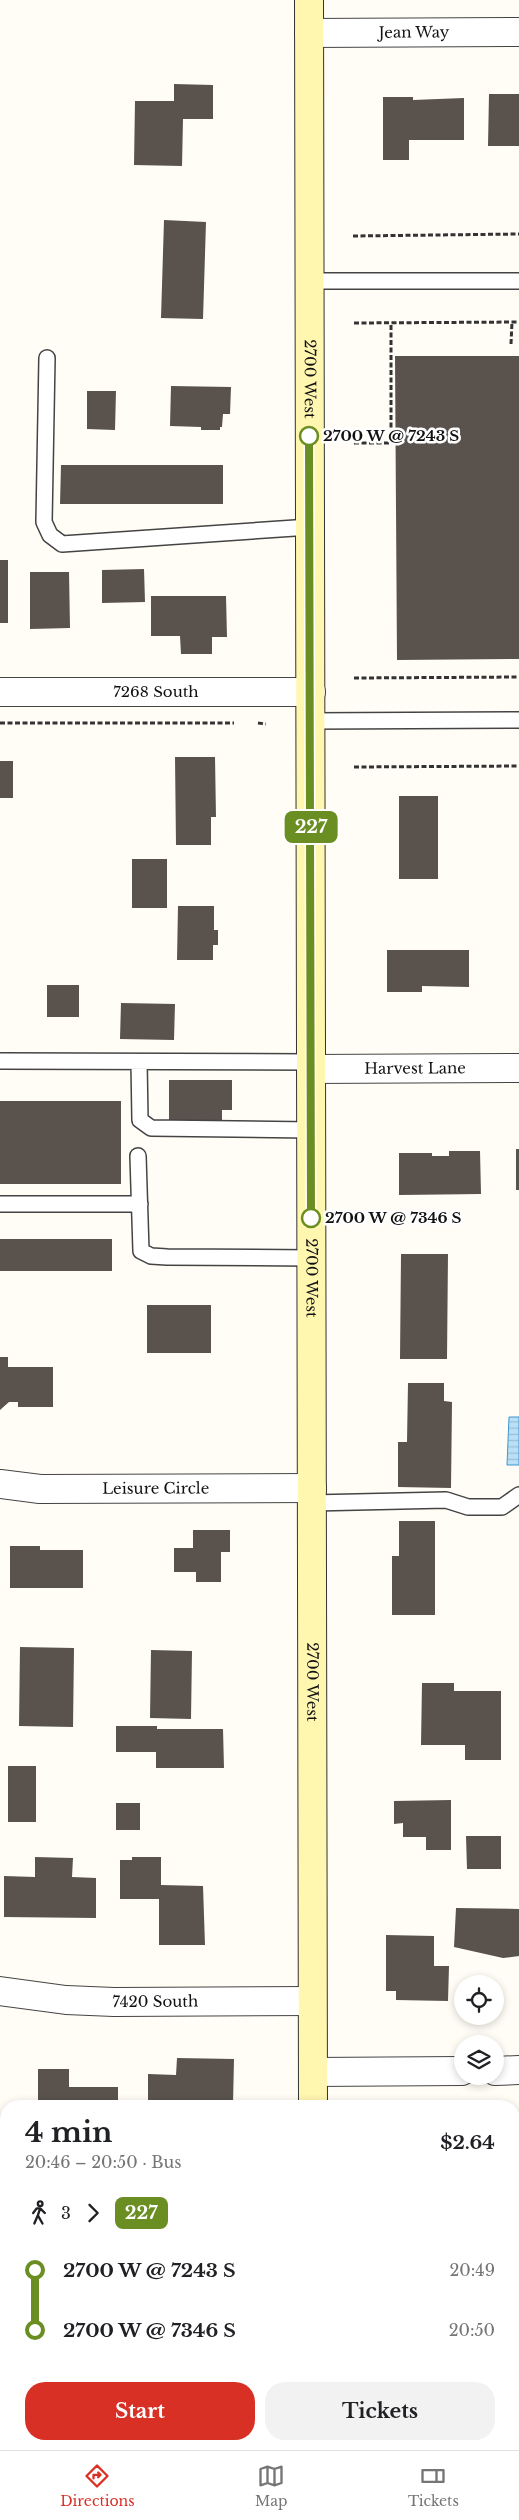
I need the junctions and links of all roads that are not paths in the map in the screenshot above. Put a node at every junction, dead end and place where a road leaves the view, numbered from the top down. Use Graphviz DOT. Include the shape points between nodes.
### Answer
graph roads {
  1 [pos="308,0"];
  2 [pos="519,32"];
  3 [pos="308,33"];
  4 [pos="309,281"];
  5 [pos="519,281"];
  6 [pos="47,358"];
  7 [pos="310,527"];
  8 [pos="0,692"];
  9 [pos="311,692"];
  10 [pos="519,720"];
  11 [pos="311,721"];
  12 [pos="0,1061"];
  13 [pos="139,1062"];
  14 [pos="311,1066"];
  15 [pos="519,1068"];
  16 [pos="311,1130"];
  17 [pos="138,1156"];
  18 [pos="0,1204"];
  19 [pos="140,1204"];
  20 [pos="311,1258"];
  21 [pos="0,1484"];
  22 [pos="519,1495"];
  23 [pos="312,1496"];
  24 [pos="0,1991"];
  25 [pos="312,2001"];
  26 [pos="519,2070"];
  27 [pos="454,2071"];
  28 [pos="504,2071"];
  29 [pos="312,2072"];
  30 [pos="312,2100"];
  1 -- 3 [label="main road, 2700 West"];
  2 -- 3 [label="street, Jean Way"];
  3 -- 4 [label="main road, 2700 West"];
  4 -- 5 [label="lane"];
  4 -- 7 [label="main road, 2700 West"];
  6 -- 7 [label="lane" via="44,522 50,535 62,544"];
  7 -- 9 [label="main road, 2700 West"];
  8 -- 9 [label="street, 7268 South"];
  9 -- 11 [label="main road, 2700 West"];
  10 -- 11 [label="lane"];
  11 -- 14 [label="main road, 2700 West"];
  12 -- 13 [label="lane"];
  13 -- 14 [label="lane"];
  13 -- 16 [label="lane" via="140,1120 151,1128"];
  14 -- 15 [label="street, Harvest Lane"];
  14 -- 16 [label="main road, 2700 West"];
  16 -- 20 [label="main road, 2700 West"];
  17 -- 19 [label="lane"];
  18 -- 19 [label="lane"];
  19 -- 20 [label="lane" via="141,1251 151,1256"];
  20 -- 23 [label="main road, 2700 West"];
  21 -- 23 [label="street, Leisure Circle" via="40,1489"];
  22 -- 23 [label="lane" via="502,1507 468,1507 446,1500"];
  23 -- 25 [label="main road, 2700 West"];
  24 -- 25 [label="street, 7420 South" via="66,2000 114,2002"];
  25 -- 29 [label="main road, 2700 West"];
  26 -- 28 [label="street"];
  27 -- 29 [label="street"];
  29 -- 30 [label="main road, 2700 West"];
}
